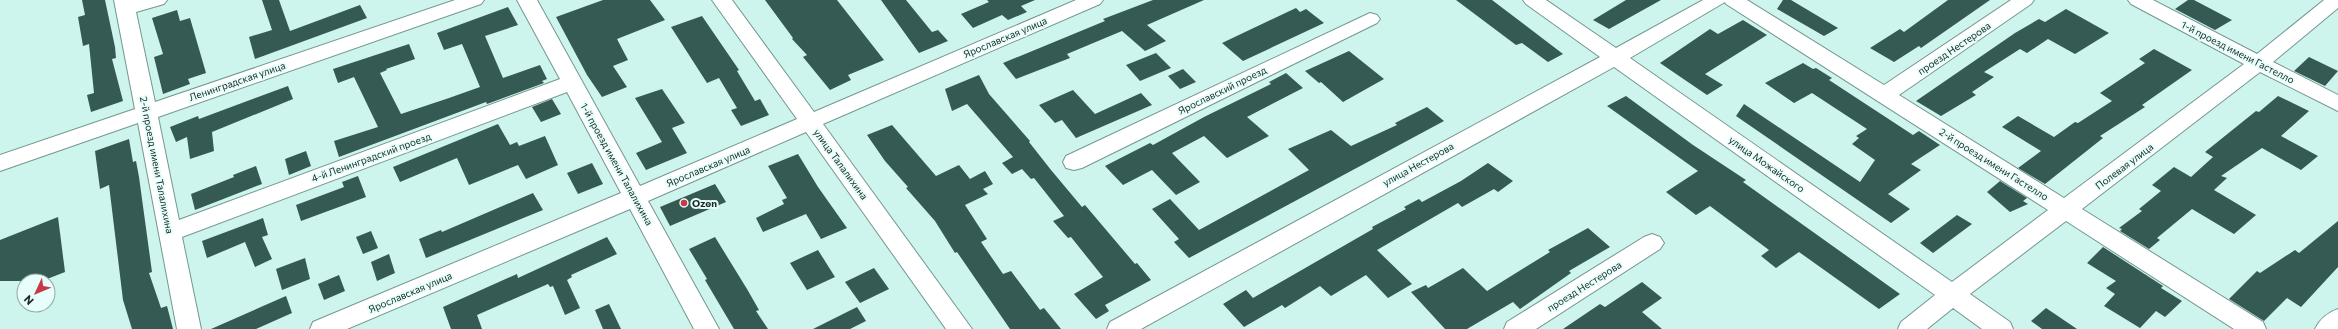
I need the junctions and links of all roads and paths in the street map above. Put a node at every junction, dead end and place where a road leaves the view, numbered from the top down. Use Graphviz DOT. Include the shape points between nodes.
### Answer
graph roads {
  1 [pos="157,0"];
  2 [pos="474,0"];
  3 [pos="527,0"];
  4 [pos="722,0"];
  5 [pos="1092,0"];
  6 [pos="1533,0"];
  7 [pos="1717,0"];
  8 [pos="1733,0"];
  9 [pos="2024,0"];
  10 [pos="2138,0"];
  11 [pos="2334,1"];
  12 [pos="125,5"];
  13 [pos="1370,19"];
  14 [pos="1616,57"];
  15 [pos="2259,63"];
  16 [pos="572,82"];
  17 [pos="1884,95"];
  18 [pos="2338,104"];
  19 [pos="146,112"];
  20 [pos="810,122"];
  21 [pos="1074,162"];
  22 [pos="0,163"];
  23 [pos="635,197"];
  24 [pos="2066,210"];
  25 [pos="170,232"];
  26 [pos="1652,243"];
  27 [pos="1952,295"];
  28 [pos="2338,318"];
  29 [pos="189,329"];
  30 [pos="322,329"];
  31 [pos="707,329"];
  32 [pos="960,329"];
  33 [pos="1119,329"];
  34 [pos="1516,329"];
  35 [pos="1910,329"];
  36 [pos="2001,329"];
  37 [pos="2254,329"];
  38 [pos="2327,329"];
  1 -- 12 [label="street"];
  2 -- 19 [label="street, Ленинградская улица"];
  3 -- 16 [label="street, 1-й проезд имени Талалихина"];
  4 -- 20 [label="street, улица Талалихина"];
  5 -- 20 [label="street, Ярославская улица"];
  6 -- 14 [label="street, улица Можайского"];
  7 -- 14 [label="street, улица Нестерова"];
  8 -- 17 [label="street, 2-й проезд имени Гастелло"];
  9 -- 17 [label="street, проезд Нестерова"];
  10 -- 15 [label="street, 1-й проезд имени Гастелло"];
  11 -- 15 [label="street, Полевая улица"];
  12 -- 19 [label="street, 2-й проезд имени Талалихина"];
  13 -- 21 [label="street, Ярославский проезд"];
  14 -- 27 [label="street, улица Можайского"];
  14 -- 33 [label="street, улица Нестерова"];
  15 -- 18 [label="street, 1-й проезд имени Гастелло"];
  15 -- 24 [label="street, Полевая улица"];
  16 -- 23 [label="street, 1-й проезд имени Талалихина"];
  16 -- 25 [label="street, 4-й Ленинградский проезд"];
  17 -- 24 [label="street, 2-й проезд имени Гастелло"];
  19 -- 22 [label="street, Ленинградская улица"];
  19 -- 25 [label="street, 2-й проезд имени Талалихина"];
  20 -- 23 [label="street, Ярославская улица"];
  20 -- 32 [label="street, улица Талалихина"];
  23 -- 30 [label="street, Ярославская улица"];
  23 -- 31 [label="street, 1-й проезд имени Талалихина"];
  24 -- 27 [label="street, Полевая улица"];
  24 -- 37 [label="street, 2-й проезд имени Гастелло"];
  25 -- 29 [label="street, 2-й проезд имени Талалихина"];
  26 -- 34 [label="street, проезд Нестерова"];
  27 -- 35 [label="street, Полевая улица"];
  27 -- 36 [label="street, улица Можайского"];
  28 -- 38 [label="street"];
}
